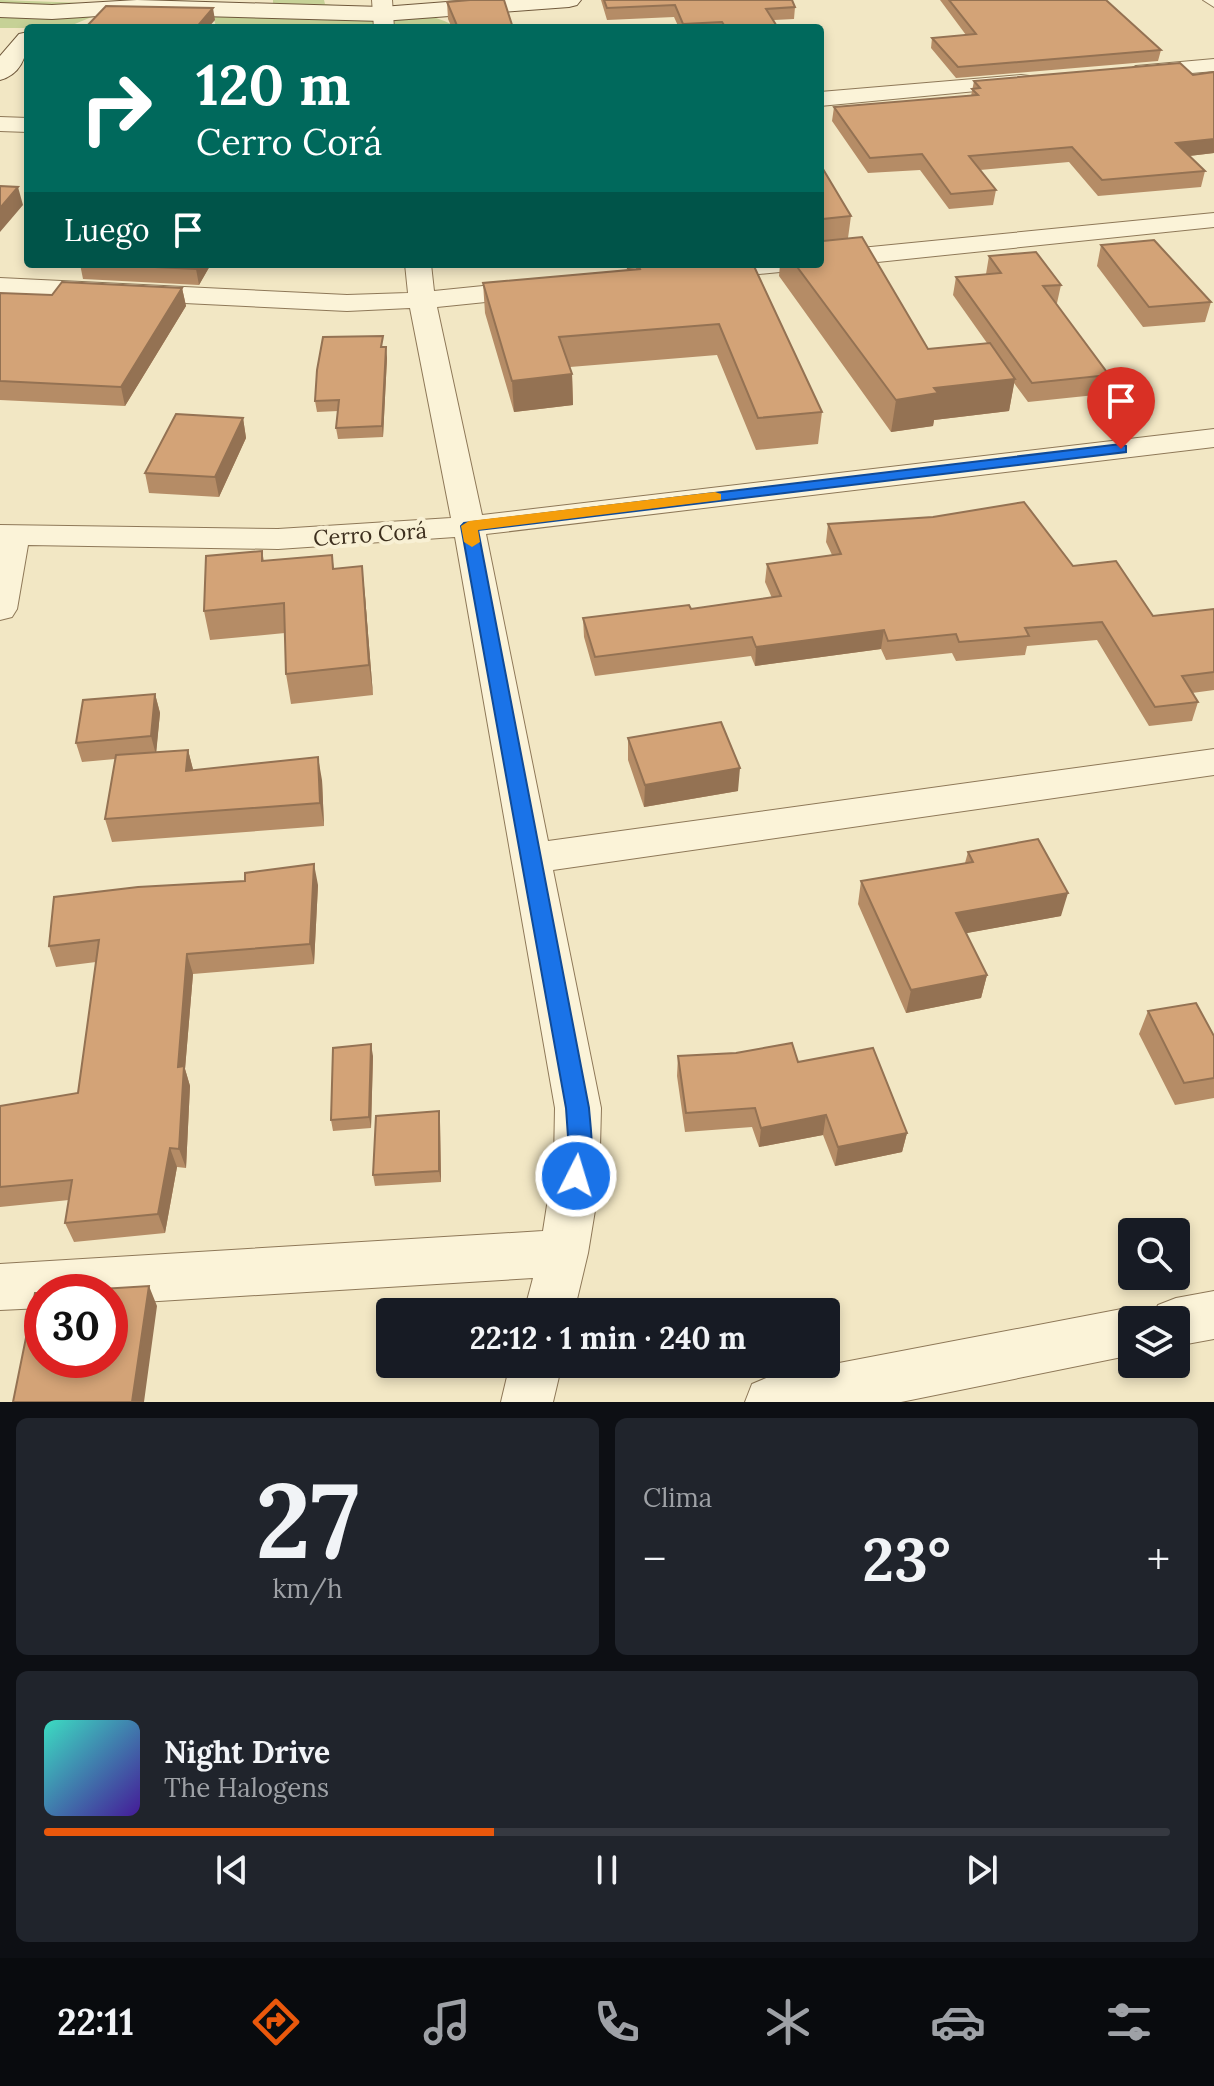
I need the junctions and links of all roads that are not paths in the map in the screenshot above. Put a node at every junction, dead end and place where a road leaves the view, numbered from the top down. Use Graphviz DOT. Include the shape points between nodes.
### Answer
graph roads {
  1 [pos="75,0"];
  2 [pos="569,0"];
  3 [pos="129,7"];
  4 [pos="35,10"];
  5 [pos="383,14"];
  6 [pos="0,35"];
  7 [pos="24,44"];
  8 [pos="1214,65"];
  9 [pos="0,72"];
  10 [pos="1119,73"];
  11 [pos="1041,80"];
  12 [pos="824,99"];
  13 [pos="0,124"];
  14 [pos="24,125"];
  15 [pos="1214,220"];
  16 [pos="824,260"];
  17 [pos="738,268"];
  18 [pos="686,273"];
  19 [pos="420,282"];
  20 [pos="0,286"];
  21 [pos="562,286"];
  22 [pos="1214,438"];
  23 [pos="469,526"];
  24 [pos="7,536"];
  25 [pos="0,609"];
  26 [pos="1214,762"];
  27 [pos="532,858"];
  28 [pos="564,1253"];
  29 [pos="0,1287"];
  30 [pos="553,1298"];
  31 [pos="1214,1315"];
  32 [pos="1190,1319"];
  33 [pos="1118,1334"];
  34 [pos="533,1378"];
  35 [pos="527,1402"];
  36 [pos="771,1402"];
  1 -- 3 [label="street"];
  2 -- 5 [label="street"];
  3 -- 4 [label="street"];
  3 -- 5 [label="street"];
  4 -- 6 [label="street"];
  7 -- 9 [label="street"];
  8 -- 10 [label="street"];
  11 -- 12 [label="street"];
  13 -- 14 [label="street"];
  15 -- 16 [label="street"];
  17 -- 18 [label="street"];
  19 -- 20 [label="street" via="332,303"];
  19 -- 21 [label="street"];
  19 -- 23 [label="street"];
  22 -- 23 [label="street, Cerro Corá"];
  23 -- 24 [label="street, Cerro Corá" via="278,539"];
  23 -- 27 [label="street"];
  24 -- 25 [label="street"];
  26 -- 27 [label="street"];
  27 -- 28 [label="street" via="578,1108 581,1151"];
  28 -- 29 [label="street"];
  28 -- 30 [label="street"];
  31 -- 32 [label="street"];
  33 -- 36 [label="street"];
  34 -- 35 [label="street"];
}
